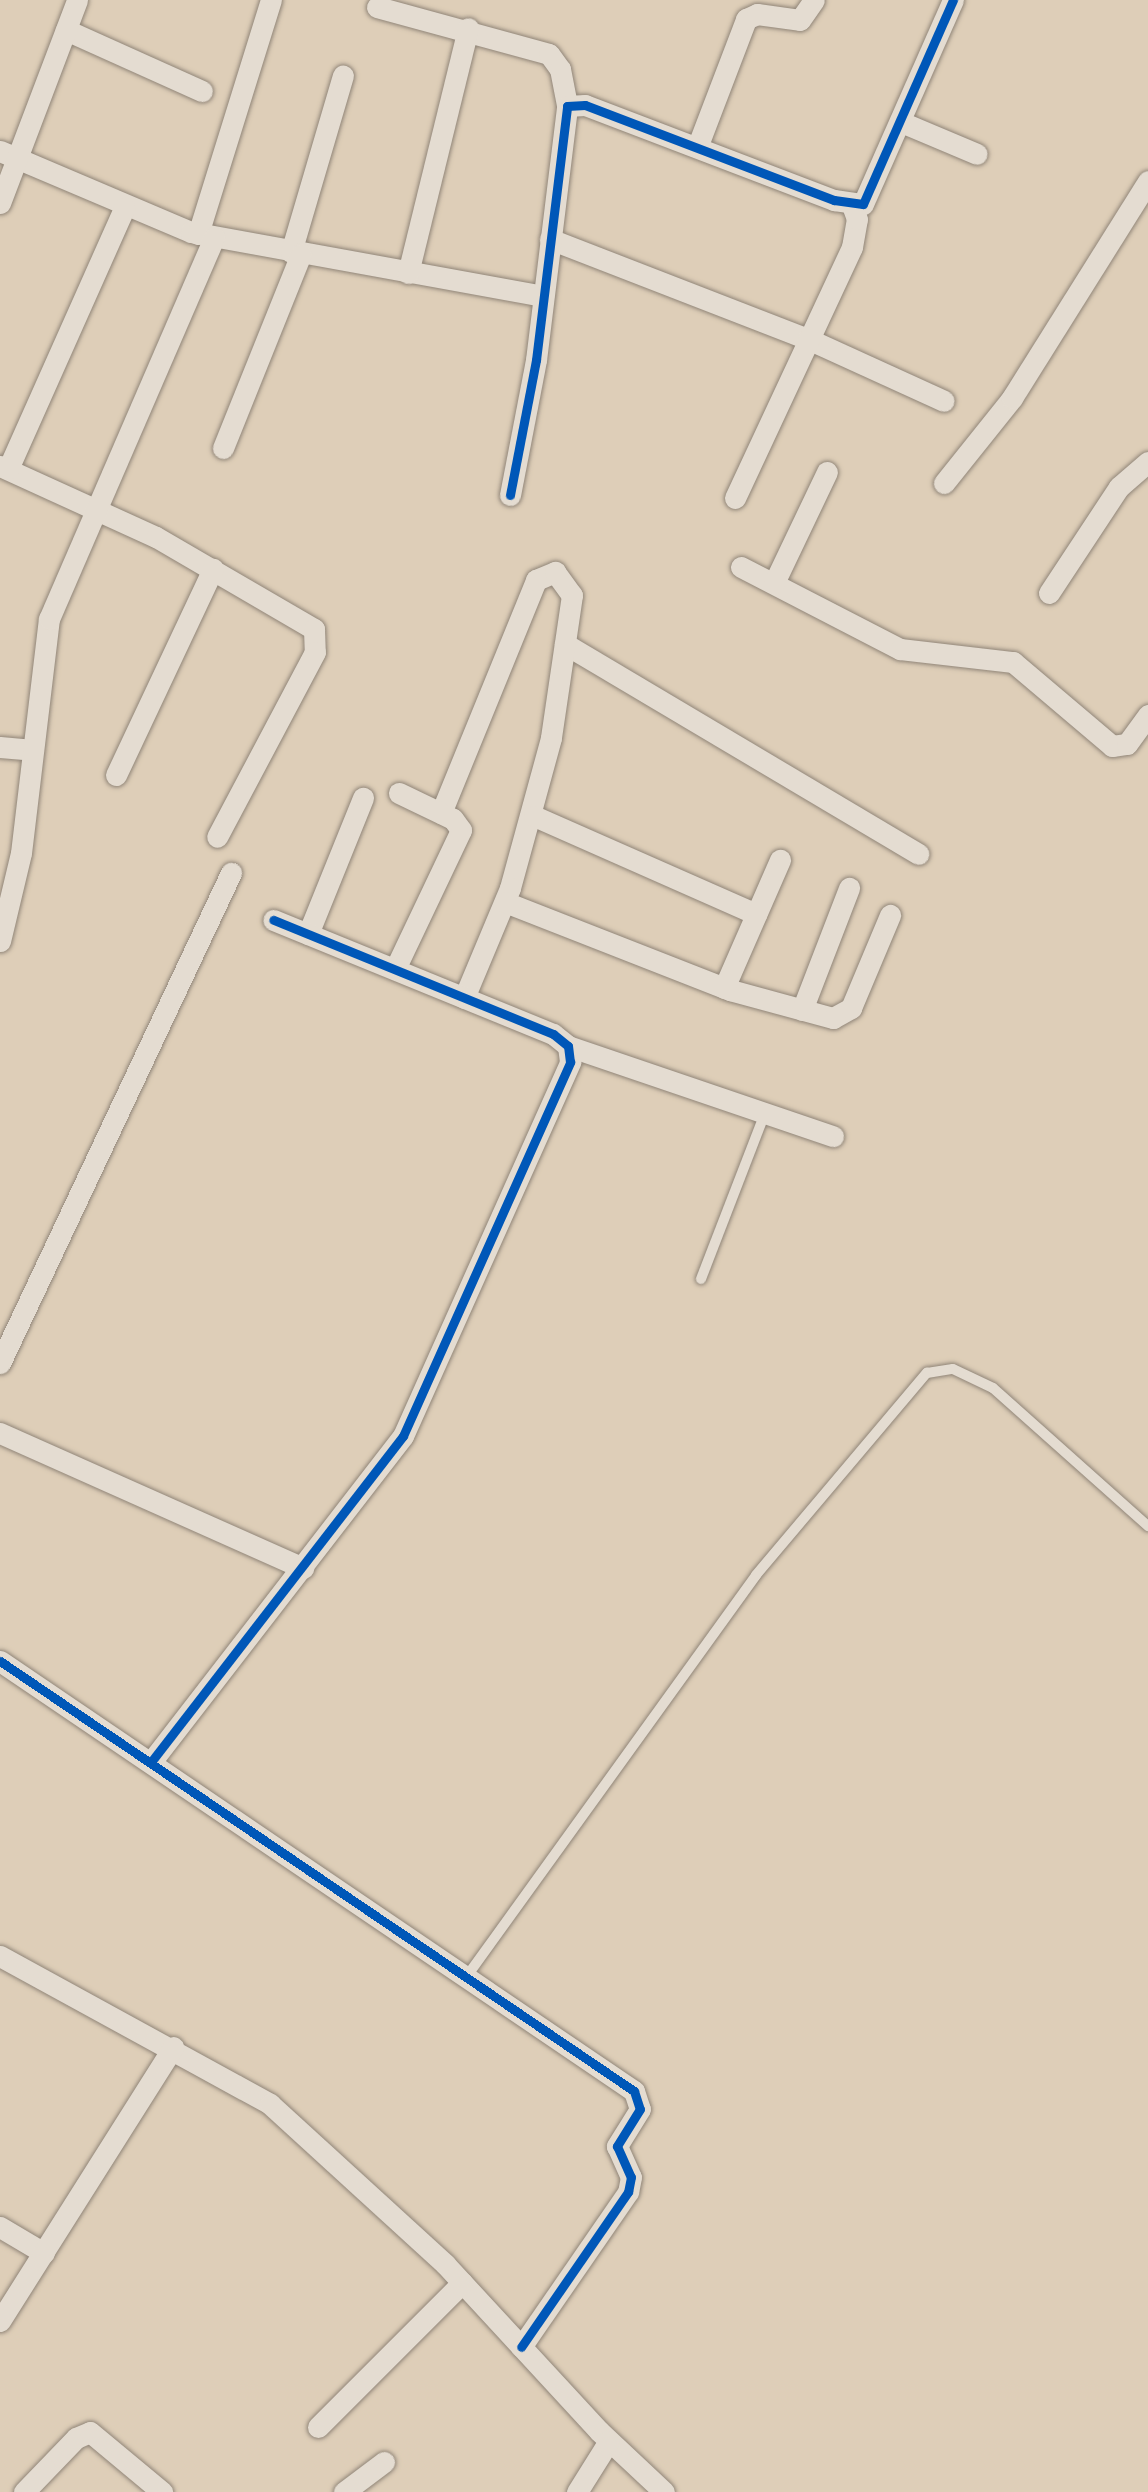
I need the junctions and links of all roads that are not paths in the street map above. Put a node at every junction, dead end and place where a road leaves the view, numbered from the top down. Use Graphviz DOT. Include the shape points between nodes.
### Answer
graph roads {
  1 [pos="77,0"];
  2 [pos="271,0"];
  3 [pos="814,0"];
  4 [pos="953,0"];
  5 [pos="377,7"];
  6 [pos="468,28"];
  7 [pos="66,30"];
  8 [pos="343,75"];
  9 [pos="202,91"];
  10 [pos="567,106"];
  11 [pos="901,121"];
  12 [pos="698,145"];
  13 [pos="977,154"];
  14 [pos="9,155"];
  15 [pos="1148,181"];
  16 [pos="0,202"];
  17 [pos="852,205"];
  18 [pos="124,208"];
  19 [pos="206,235"];
  20 [pos="550,239"];
  21 [pos="296,253"];
  22 [pos="408,273"];
  23 [pos="543,296"];
  24 [pos="808,339"];
  25 [pos="944,401"];
  26 [pos="223,448"];
  27 [pos="1148,462"];
  28 [pos="4,467"];
  29 [pos="827,472"];
  30 [pos="944,483"];
  31 [pos="510,495"];
  32 [pos="735,498"];
  33 [pos="95,506"];
  34 [pos="741,567"];
  35 [pos="213,569"];
  36 [pos="774,583"];
  37 [pos="1049,593"];
  38 [pos="565,644"];
  39 [pos="1148,715"];
  40 [pos="0,747"];
  41 [pos="33,750"];
  42 [pos="116,775"];
  43 [pos="399,793"];
  44 [pos="363,798"];
  45 [pos="441,813"];
  46 [pos="534,816"];
  47 [pos="217,838"];
  48 [pos="10,852"];
  49 [pos="918,854"];
  50 [pos="780,859"];
  51 [pos="231,873"];
  52 [pos="849,888"];
  53 [pos="505,902"];
  54 [pos="756,914"];
  55 [pos="890,915"];
  56 [pos="273,920"];
  57 [pos="308,934"];
  58 [pos="0,941"];
  59 [pos="395,969"];
  60 [pos="723,988"];
  61 [pos="464,998"];
  62 [pos="802,1010"];
  63 [pos="568,1046"];
  64 [pos="765,1113"];
  65 [pos="833,1136"];
  66 [pos="701,1279"];
  67 [pos="0,1363"];
  68 [pos="0,1433"];
  69 [pos="1148,1527"];
  70 [pos="303,1567"];
  71 [pos="0,1661"];
  72 [pos="151,1762"];
  73 [pos="0,1956"];
  74 [pos="467,1976"];
  75 [pos="173,2047"];
  76 [pos="0,2227"];
  77 [pos="44,2253"];
  78 [pos="463,2283"];
  79 [pos="0,2321"];
  80 [pos="521,2347"];
  81 [pos="318,2427"];
  82 [pos="609,2441"];
  83 [pos="384,2462"];
  84 [pos="24,2492"];
  85 [pos="162,2492"];
  86 [pos="344,2492"];
  87 [pos="577,2492"];
  88 [pos="664,2492"];
  1 -- 7 [label="street"];
  2 -- 19 [label="street"];
  3 -- 12 [label="street" via="800,20 757,13 746,19"];
  4 -- 11 [label="street"];
  5 -- 6 [label="street"];
  6 -- 10 [label="street" via="555,59"];
  6 -- 22 [label="street"];
  7 -- 9 [label="street"];
  7 -- 14 [label="street"];
  8 -- 21 [label="street"];
  10 -- 12 [label="street" via="585,105"];
  10 -- 20 [label="street"];
  11 -- 13 [label="street"];
  11 -- 17 [label="street" via="870,198"];
  12 -- 17 [label="street"];
  14 -- 16 [label="street"];
  14 -- 18 [label="street"];
  15 -- 30 [label="street" via="1012,398"];
  17 -- 24 [label="street" via="857,219 852,247"];
  18 -- 19 [label="street"];
  18 -- 28 [label="street"];
  19 -- 21 [label="street"];
  19 -- 33 [label="street"];
  20 -- 23 [label="street"];
  20 -- 24 [label="street"];
  21 -- 22 [label="street"];
  21 -- 26 [label="street"];
  22 -- 23 [label="street"];
  23 -- 31 [label="street"];
  24 -- 25 [label="street"];
  24 -- 32 [label="street"];
  27 -- 37 [label="street" via="1119,487"];
  28 -- 33 [label="street"];
  29 -- 36 [label="street"];
  33 -- 35 [label="street"];
  33 -- 41 [label="street" via="49,618"];
  34 -- 36 [label="street"];
  35 -- 42 [label="street"];
  35 -- 47 [label="street" via="303,621 318,642"];
  36 -- 39 [label="street" via="900,649 1013,662 1112,746 1127,744"];
  38 -- 45 [label="street" via="570,588 545,572 536,580"];
  38 -- 46 [label="street"];
  38 -- 49 [label="street"];
  40 -- 41 [label="street"];
  41 -- 48 [label="street"];
  43 -- 45 [label="street"];
  44 -- 57 [label="street"];
  45 -- 59 [label="street" via="459,824 459,836"];
  46 -- 53 [label="street"];
  46 -- 54 [label="street"];
  48 -- 58 [label="street"];
  50 -- 54 [label="street"];
  51 -- 67 [label="street"];
  52 -- 62 [label="street"];
  53 -- 60 [label="street"];
  53 -- 61 [label="street"];
  54 -- 60 [label="street"];
  55 -- 62 [label="street" via="846,1014"];
  56 -- 57 [label="street"];
  57 -- 59 [label="street"];
  59 -- 61 [label="street"];
  60 -- 62 [label="street"];
  61 -- 63 [label="street"];
  63 -- 64 [label="street"];
  63 -- 70 [label="street" via="565,1078 430,1386 374,1480"];
  64 -- 65 [label="street"];
  64 -- 66 [label="lane"];
  68 -- 70 [label="street"];
  69 -- 74 [label="lane" via="993,1388 953,1369 927,1373 756,1575"];
  70 -- 72 [label="street"];
  71 -- 72 [label="street"];
  72 -- 74 [label="street"];
  73 -- 75 [label="street"];
  74 -- 80 [label="street" via="627,2084 640,2100 617,2146 631,2177 628,2192"];
  75 -- 77 [label="street"];
  75 -- 78 [label="street" via="270,2104"];
  76 -- 77 [label="street"];
  77 -- 79 [label="street"];
  78 -- 80 [label="street"];
  78 -- 81 [label="street"];
  80 -- 82 [label="street"];
  82 -- 87 [label="street"];
  82 -- 88 [label="street"];
  83 -- 86 [label="street"];
  84 -- 85 [label="street" via="76,2438 90,2432"];
}
